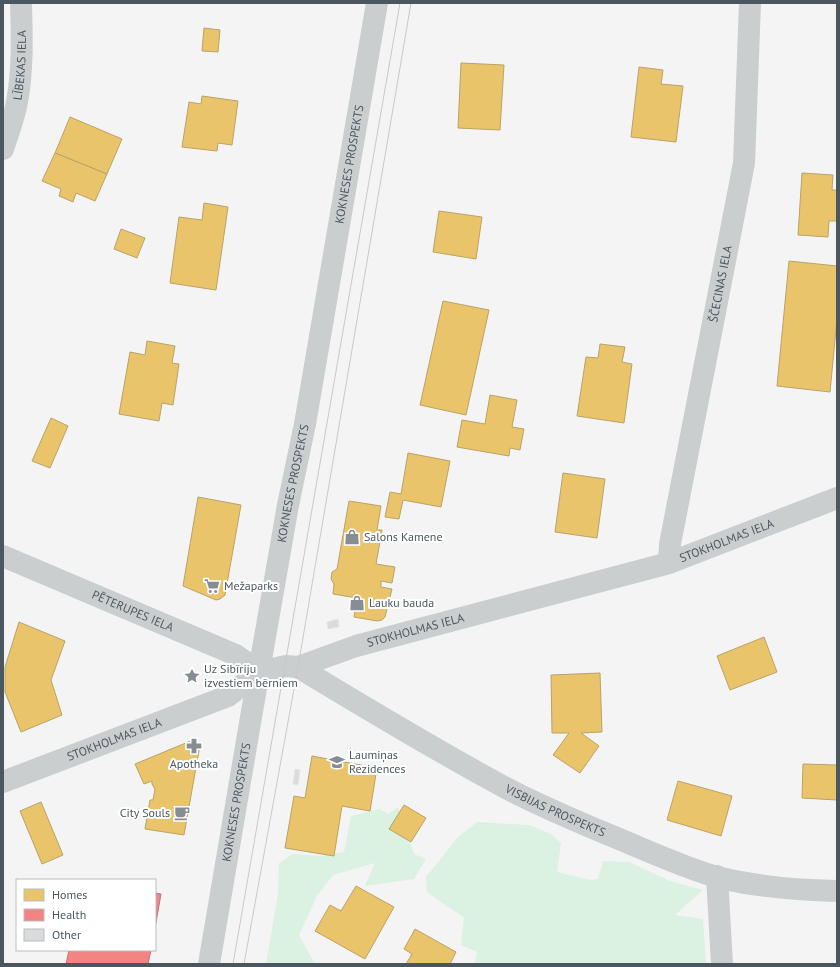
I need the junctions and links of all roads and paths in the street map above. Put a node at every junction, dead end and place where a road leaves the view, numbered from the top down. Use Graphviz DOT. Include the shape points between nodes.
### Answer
graph roads {
  1 [pos="21,3"];
  2 [pos="377,3"];
  3 [pos="750,3"];
  4 [pos="3,149"];
  5 [pos="837,498"];
  6 [pos="3,556"];
  7 [pos="669,563"];
  8 [pos="298,667"];
  9 [pos="260,672"];
  10 [pos="3,782"];
  11 [pos="717,876"];
  12 [pos="837,891"];
  13 [pos="209,964"];
  14 [pos="722,964"];
  1 -- 4 [label="street, LĪBEKAS IELA" via="22,48 17,101"];
  2 -- 9 [label="street, KOKNESES PROSPEKTS"];
  3 -- 7 [label="street, ŠČECINAS IELA" via="744,163 670,544"];
  5 -- 7 [label="street, STOKHOLMAS IELA"];
  6 -- 9 [label="street, PĒTERUPES IELA" via="236,655"];
  7 -- 8 [label="street, STOKHOLMAS IELA" via="356,646"];
  8 -- 9 [label="street, STOKHOLMAS IELA" via="286,666"];
  8 -- 11 [label="street, VISBIJAS PROSPEKTS" via="507,788 613,837"];
  9 -- 10 [label="street, STOKHOLMAS IELA" via="228,696"];
  9 -- 13 [label="street, KOKNESES PROSPEKTS"];
  11 -- 12 [label="street, VISBIJAS PROSPEKTS" via="744,883 783,888"];
  11 -- 14 [label="street"];
}
